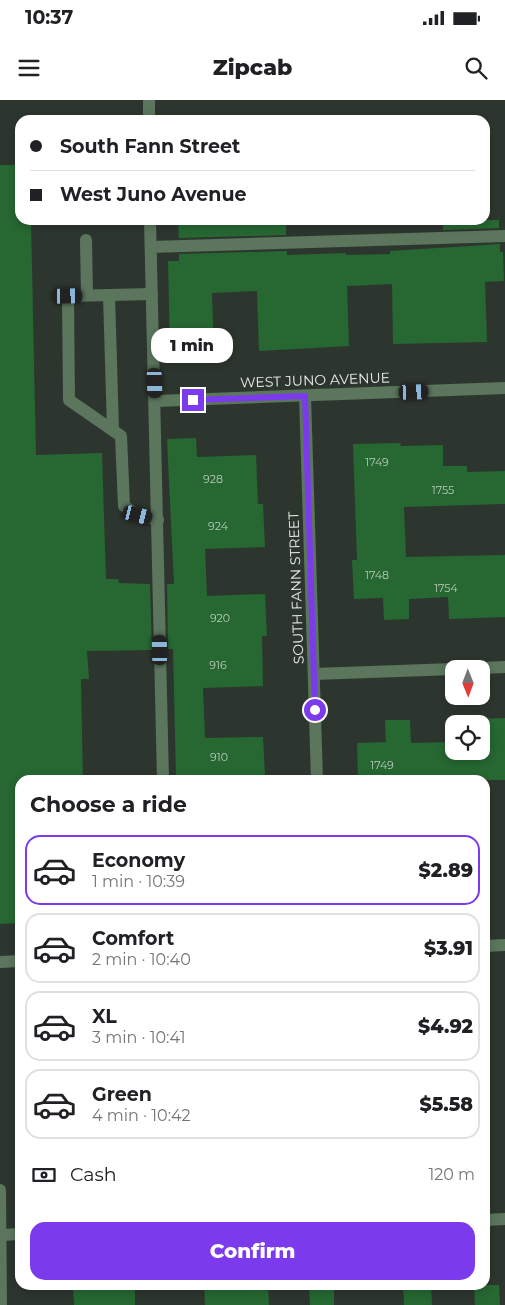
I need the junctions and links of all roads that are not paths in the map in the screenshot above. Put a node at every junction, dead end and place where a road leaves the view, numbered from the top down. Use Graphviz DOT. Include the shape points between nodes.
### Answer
graph roads {
  1 [pos="149,100"];
  2 [pos="149,115"];
  3 [pos="150,225"];
  4 [pos="505,236"];
  5 [pos="86,240"];
  6 [pos="151,247"];
  7 [pos="152,294"];
  8 [pos="88,295"];
  9 [pos="109,295"];
  10 [pos="505,388"];
  11 [pos="305,396"];
  12 [pos="156,401"];
  13 [pos="112,430"];
  14 [pos="158,520"];
  15 [pos="505,667"];
  16 [pos="490,668"];
  17 [pos="445,669"];
  18 [pos="314,674"];
  19 [pos="163,775"];
  20 [pos="317,775"];
  21 [pos="505,945"];
  22 [pos="490,946"];
  23 [pos="15,961"];
  24 [pos="0,962"];
  25 [pos="0,1190"];
  26 [pos="505,1219"];
  27 [pos="490,1220"];
  28 [pos="15,1234"];
  29 [pos="2,1235"];
  30 [pos="1,1305"];
  1 -- 2 [label="street"];
  3 -- 6 [label="street"];
  4 -- 6 [label="street"];
  5 -- 8 [label="street"];
  6 -- 7 [label="street"];
  7 -- 9 [label="street"];
  7 -- 12 [label="street"];
  8 -- 9 [label="street"];
  8 -- 13 [label="street" via="68,296 69,400"];
  9 -- 13 [label="street"];
  10 -- 11 [label="street, WEST JUNO AVENUE"];
  11 -- 12 [label="street, WEST JUNO AVENUE"];
  11 -- 18 [label="street, SOUTH FANN STREET"];
  12 -- 14 [label="street"];
  13 -- 14 [label="street" via="121,436 124,506 138,515"];
  14 -- 19 [label="street"];
  15 -- 16 [label="street"];
  17 -- 18 [label="street"];
  18 -- 20 [label="street, SOUTH FANN STREET"];
  21 -- 22 [label="street"];
  23 -- 24 [label="street"];
  25 -- 29 [label="street"];
  26 -- 27 [label="street"];
  28 -- 29 [label="street"];
  29 -- 30 [label="street"];
}
